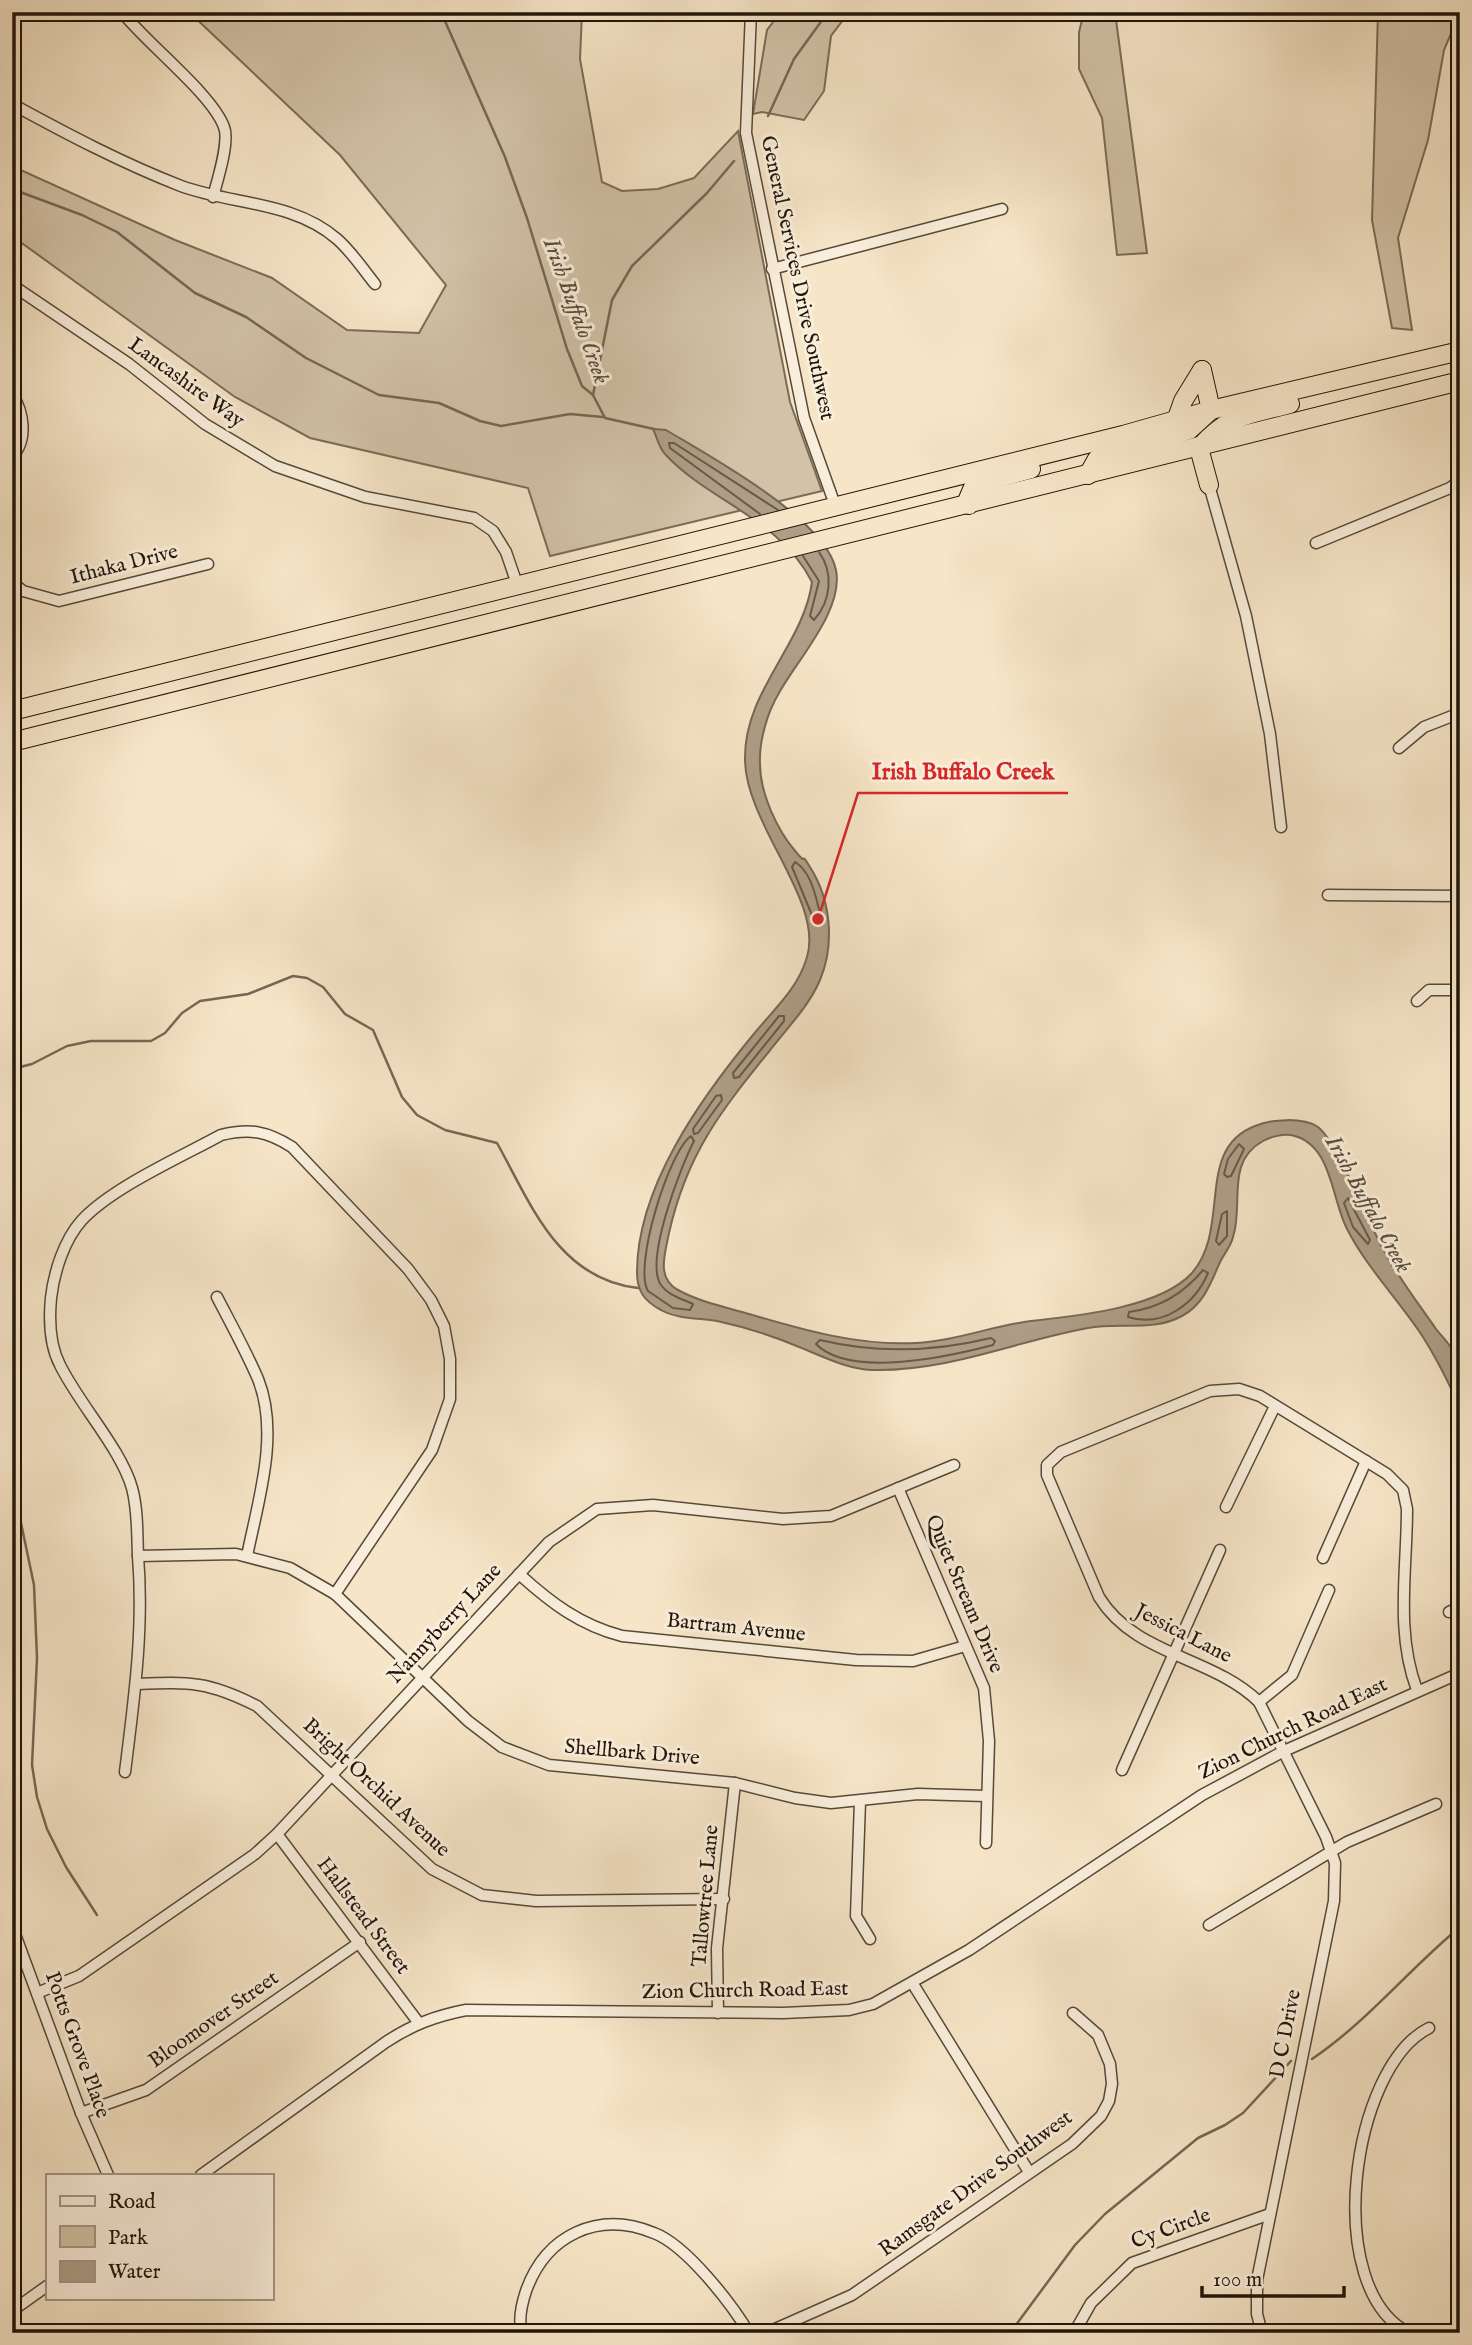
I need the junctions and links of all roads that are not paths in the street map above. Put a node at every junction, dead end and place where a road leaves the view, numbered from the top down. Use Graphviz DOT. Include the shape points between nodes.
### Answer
graph roads {
  1 [pos="122,12"];
  2 [pos="751,12"];
  3 [pos="12,104"];
  4 [pos="213,197"];
  5 [pos="1002,209"];
  6 [pos="772,269"];
  7 [pos="375,284"];
  8 [pos="12,285"];
  9 [pos="1460,351"];
  10 [pos="1460,369"];
  11 [pos="1460,382"];
  12 [pos="1313,387"];
  13 [pos="12,394"];
  14 [pos="1407,395"];
  15 [pos="1211,410"];
  16 [pos="1176,421"];
  17 [pos="1224,441"];
  18 [pos="1199,447"];
  19 [pos="1043,454"];
  20 [pos="12,457"];
  21 [pos="1088,475"];
  22 [pos="1460,480"];
  23 [pos="1209,485"];
  24 [pos="835,505"];
  25 [pos="969,505"];
  26 [pos="1316,543"];
  27 [pos="208,564"];
  28 [pos="12,582"];
  29 [pos="517,584"];
  30 [pos="12,711"];
  31 [pos="1460,713"];
  32 [pos="12,742"];
  33 [pos="1399,747"];
  34 [pos="1281,827"];
  35 [pos="1328,895"];
  36 [pos="1460,896"];
  37 [pos="1460,990"];
  38 [pos="1417,1001"];
  39 [pos="218,1297"];
  40 [pos="1275,1406"];
  41 [pos="1366,1461"];
  42 [pos="954,1465"];
  43 [pos="898,1488"];
  44 [pos="1226,1507"];
  45 [pos="1220,1550"];
  46 [pos="138,1556"];
  47 [pos="247,1556"];
  48 [pos="1323,1558"];
  49 [pos="519,1574"];
  50 [pos="1329,1590"];
  51 [pos="335,1594"];
  52 [pos="965,1646"];
  53 [pos="1174,1653"];
  54 [pos="1460,1673"];
  55 [pos="421,1678"];
  56 [pos="136,1684"];
  57 [pos="1417,1690"];
  58 [pos="1259,1702"];
  59 [pos="1284,1751"];
  60 [pos="1122,1770"];
  61 [pos="125,1772"];
  62 [pos="331,1776"];
  63 [pos="735,1783"];
  64 [pos="986,1796"];
  65 [pos="860,1801"];
  66 [pos="1436,1804"];
  67 [pos="276,1834"];
  68 [pos="986,1843"];
  69 [pos="1331,1851"];
  70 [pos="724,1899"];
  71 [pos="1209,1925"];
  72 [pos="12,1926"];
  73 [pos="870,1939"];
  74 [pos="360,1942"];
  75 [pos="913,1984"];
  76 [pos="37,1993"];
  77 [pos="718,2012"];
  78 [pos="1073,2013"];
  79 [pos="418,2022"];
  80 [pos="1429,2028"];
  81 [pos="81,2113"];
  82 [pos="1029,2172"];
  83 [pos="108,2174"];
  84 [pos="202,2174"];
  85 [pos="1270,2214"];
  86 [pos="46,2287"];
  87 [pos="12,2311"];
  88 [pos="522,2333"];
  89 [pos="749,2333"];
  90 [pos="766,2333"];
  91 [pos="1074,2333"];
  92 [pos="1262,2333"];
  93 [pos="1409,2333"];
  1 -- 4 [label="street" via="209,104 225,128"];
  2 -- 6 [label="street, General Services Drive Southwest" via="746,133"];
  3 -- 4 [label="street" via="132,166"];
  4 -- 7 [label="street" via="257,203 302,218 337,239"];
  5 -- 6 [label="street"];
  6 -- 24 [label="street, General Services Drive Southwest" via="804,418"];
  8 -- 29 [label="street, Lancashire Way" via="129,364 205,424 275,466 365,497 474,518 493,531"];
  9 -- 12 [label="highway"];
  10 -- 14 [label="highway" via="1412,382"];
  11 -- 14 [label="highway"];
  12 -- 15 [label="highway"];
  12 -- 18 [label="highway" via="1309,399 1234,418 1217,427"];
  13 -- 20 [label="street" via="23,423 18,450"];
  14 -- 17 [label="highway"];
  15 -- 16 [label="highway"];
  15 -- 16 [label="highway" via="1202,370"];
  15 -- 21 [label="highway" via="1189,430 1097,459"];
  16 -- 19 [label="highway"];
  17 -- 18 [label="highway"];
  17 -- 23 [label="highway"];
  18 -- 21 [label="highway"];
  18 -- 23 [label="highway"];
  19 -- 24 [label="highway"];
  19 -- 25 [label="highway" via="1038,467 974,485"];
  21 -- 25 [label="highway"];
  22 -- 26 [label="street"];
  23 -- 34 [label="street" via="1248,629 1270,734"];
  24 -- 29 [label="highway"];
  25 -- 32 [label="highway"];
  27 -- 28 [label="street, Ithaka Drive" via="59,601 23,591"];
  29 -- 30 [label="highway"];
  31 -- 33 [label="street" via="1424,727"];
  35 -- 36 [label="street"];
  37 -- 38 [label="street" via="1429,990"];
  39 -- 47 [label="street" via="265,1406 264,1468"];
  40 -- 41 [label="street"];
  40 -- 44 [label="street"];
  40 -- 53 [label="street, Jessica Lane" via="1239,1390 1210,1391 1061,1452 1047,1465 1046,1475 1109,1615"];
  41 -- 48 [label="street"];
  41 -- 57 [label="street" via="1397,1483 1407,1509 1404,1628"];
  42 -- 43 [label="street, Nannyberry Lane"];
  43 -- 49 [label="street, Nannyberry Lane" via="831,1516 783,1519 653,1505 597,1509 548,1542"];
  43 -- 52 [label="street, Quiet Stream Drive"];
  45 -- 53 [label="street"];
  46 -- 47 [label="street, Shellbark Drive"];
  46 -- 51 [label="street" via="132,1487 119,1458 58,1362 50,1313 52,1283 64,1249 81,1221 108,1199 222,1135 259,1131 292,1147 408,1269 444,1326 450,1359 450,1399 432,1450"];
  46 -- 56 [label="street" via="142,1608"];
  47 -- 51 [label="street, Shellbark Drive" via="290,1568"];
  49 -- 52 [label="street, Bartram Avenue" via="553,1605 592,1628 622,1636 856,1660 913,1661"];
  49 -- 55 [label="street, Nannyberry Lane"];
  50 -- 58 [label="street" via="1292,1675"];
  51 -- 55 [label="street, Shellbark Drive"];
  52 -- 64 [label="street, Quiet Stream Drive" via="984,1688 989,1741"];
  53 -- 58 [label="street, Jessica Lane" via="1241,1685"];
  53 -- 60 [label="street"];
  54 -- 57 [label="street, Zion Church Road East"];
  55 -- 62 [label="street, Nannyberry Lane"];
  55 -- 63 [label="street, Shellbark Drive" via="502,1747 548,1765"];
  56 -- 61 [label="street"];
  56 -- 62 [label="street, Bright Orchid Avenue" via="186,1682 222,1689 257,1706"];
  57 -- 59 [label="street, Zion Church Road East"];
  58 -- 59 [label="street, Jessica Lane"];
  59 -- 69 [label="street, D C Drive"];
  59 -- 75 [label="street, Zion Church Road East" via="1202,1795"];
  62 -- 67 [label="street, Nannyberry Lane"];
  62 -- 70 [label="street, Bright Orchid Avenue" via="432,1869 482,1895 536,1902"];
  63 -- 65 [label="street, Shellbark Drive" via="795,1798"];
  63 -- 70 [label="street, Tallowtree Lane"];
  64 -- 65 [label="street, Shellbark Drive" via="918,1794"];
  64 -- 68 [label="street, Quiet Stream Drive"];
  65 -- 73 [label="street" via="856,1916"];
  66 -- 69 [label="street"];
  67 -- 74 [label="street, Hallstead Street"];
  67 -- 76 [label="street, Nannyberry Lane" via="255,1854 119,1950 79,1976"];
  69 -- 71 [label="street"];
  69 -- 85 [label="street, D C Drive" via="1334,1902"];
  70 -- 77 [label="street, Tallowtree Lane" via="717,1948"];
  72 -- 76 [label="street, Potts Grove Place"];
  74 -- 79 [label="street, Hallstead Street"];
  74 -- 81 [label="street, Bloomover Street" via="146,2090"];
  75 -- 77 [label="street, Zion Church Road East" via="849,2010"];
  75 -- 82 [label="street"];
  76 -- 81 [label="street, Potts Grove Place"];
  77 -- 79 [label="street, Zion Church Road East" via="466,2010"];
  78 -- 82 [label="street, Ramsgate Drive Southwest" via="1098,2035 1110,2064 1109,2101 1101,2116 1072,2144"];
  79 -- 84 [label="street, Zion Church Road East"];
  80 -- 93 [label="street" via="1403,2046 1385,2077 1362,2146 1355,2187 1356,2236 1363,2269 1391,2320"];
  81 -- 83 [label="street, Potts Grove Place"];
  82 -- 90 [label="street, Ramsgate Drive Southwest" via="852,2295"];
  85 -- 91 [label="street, Cy Circle" via="1132,2263 1091,2303"];
  85 -- 92 [label="street, D C Drive" via="1255,2290"];
  86 -- 87 [label="street"];
  88 -- 89 [label="street" via="522,2302 534,2268 565,2236 591,2226 625,2225 656,2233 681,2251"];
}
